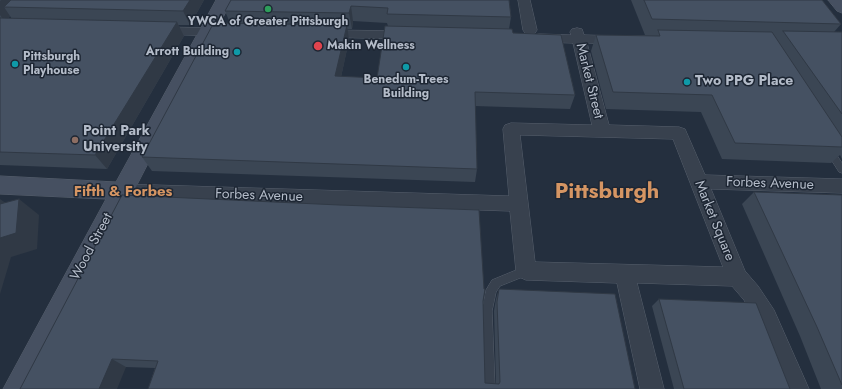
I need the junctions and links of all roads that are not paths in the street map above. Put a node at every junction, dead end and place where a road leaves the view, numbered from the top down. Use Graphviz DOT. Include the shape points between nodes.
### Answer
graph roads {
  1 [pos="224,0"];
  2 [pos="524,0"];
  3 [pos="836,0"];
  4 [pos="842,8"];
  5 [pos="144,30"];
  6 [pos="207,32"];
  7 [pos="238,32"];
  8 [pos="309,33"];
  9 [pos="418,36"];
  10 [pos="578,36"];
  11 [pos="631,41"];
  12 [pos="602,131"];
  13 [pos="825,143"];
  14 [pos="842,170"];
  15 [pos="699,182"];
  16 [pos="0,186"];
  17 [pos="842,186"];
  18 [pos="122,191"];
  19 [pos="519,204"];
  20 [pos="526,271"];
  21 [pos="625,274"];
  22 [pos="737,277"];
  23 [pos="17,389"];
  24 [pos="489,389"];
  25 [pos="652,389"];
  26 [pos="797,389"];
  1 -- 6 [label="main road, Wood Street"];
  2 -- 10 [label="street" via="525,34"];
  3 -- 4 [label="main road"];
  5 -- 6 [label="street"];
  6 -- 7 [label="street"];
  6 -- 18 [label="main road, Wood Street"];
  8 -- 9 [label="street"];
  10 -- 11 [label="street"];
  10 -- 12 [label="street, Market Street"];
  12 -- 15 [label="street, Market Square" via="679,133"];
  12 -- 19 [label="street, Market Square" via="511,129"];
  13 -- 14 [label="lane"];
  15 -- 17 [label="street, Forbes Avenue"];
  15 -- 22 [label="street, Market Square"];
  16 -- 18 [label="main road, Forbes Avenue"];
  18 -- 19 [label="street, Forbes Avenue"];
  18 -- 23 [label="main road, Wood Street"];
  19 -- 20 [label="street, Market Square"];
  20 -- 21 [label="street, Market Square"];
  20 -- 24 [label="lane" via="506,278 491,290 487,311"];
  21 -- 22 [label="street, Market Square"];
  21 -- 25 [label="street"];
  22 -- 26 [label="street" via="766,317"];
}
